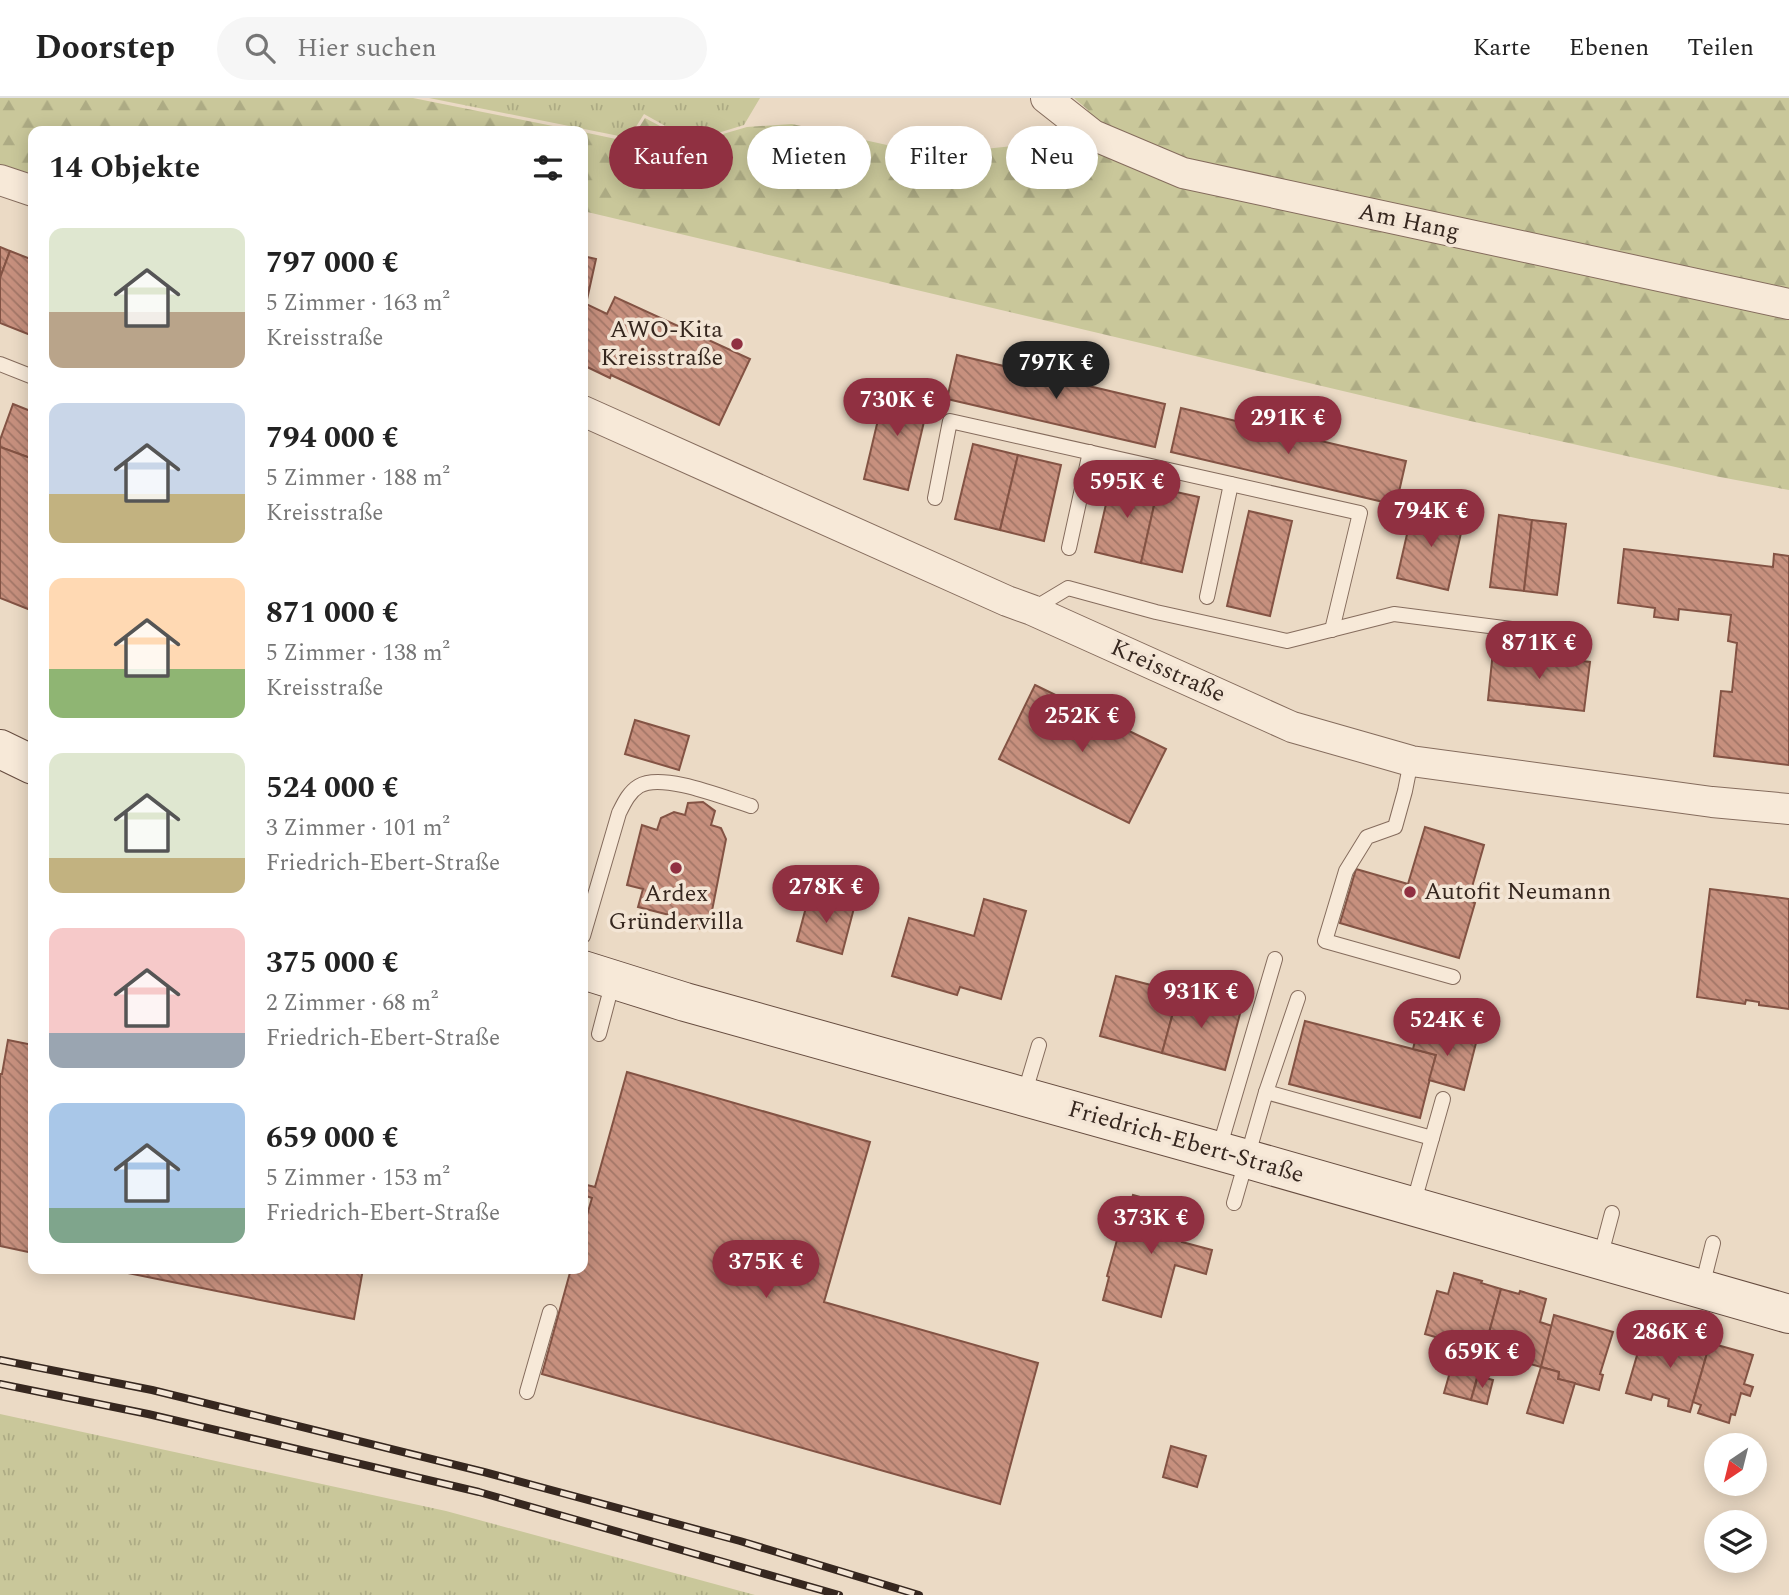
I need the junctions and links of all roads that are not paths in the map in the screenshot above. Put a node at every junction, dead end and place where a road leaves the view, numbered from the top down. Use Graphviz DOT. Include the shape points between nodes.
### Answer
graph roads {
  1 [pos="1046,98"];
  2 [pos="0,180"];
  3 [pos="28,189"];
  4 [pos="1789,304"];
  5 [pos="0,365"];
  6 [pos="28,375"];
  7 [pos="588,413"];
  8 [pos="1090,452"];
  9 [pos="1231,484"];
  10 [pos="935,498"];
  11 [pos="1069,548"];
  12 [pos="1207,597"];
  13 [pos="1032,610"];
  14 [pos="1332,630"];
  15 [pos="1560,635"];
  16 [pos="0,749"];
  17 [pos="1411,761"];
  18 [pos="28,763"];
  19 [pos="751,806"];
  20 [pos="1789,809"];
  21 [pos="588,919"];
  22 [pos="1275,960"];
  23 [pos="598,975"];
  24 [pos="1453,977"];
  25 [pos="1298,998"];
  26 [pos="599,1034"];
  27 [pos="1039,1045"];
  28 [pos="1266,1092"];
  29 [pos="1024,1097"];
  30 [pos="1443,1099"];
  31 [pos="1432,1138"];
  32 [pos="1233,1155"];
  33 [pos="1234,1203"];
  34 [pos="1412,1206"];
  35 [pos="1612,1213"];
  36 [pos="1713,1243"];
  37 [pos="1599,1259"];
  38 [pos="1702,1288"];
  39 [pos="550,1312"];
  40 [pos="1789,1314"];
  41 [pos="527,1392"];
  1 -- 4 [label="street, Am Hang" via="1093,135 1183,173"];
  2 -- 3 [label="street"];
  5 -- 6 [label="lane"];
  7 -- 13 [label="street, Kreisstraße"];
  8 -- 9 [label="lane"];
  8 -- 10 [label="lane" via="950,421"];
  8 -- 11 [label="lane"];
  9 -- 12 [label="lane"];
  9 -- 14 [label="lane" via="1360,513"];
  13 -- 14 [label="lane" via="1068,588 1287,641"];
  13 -- 17 [label="street, Kreisstraße" via="1292,727"];
  14 -- 15 [label="lane" via="1394,614"];
  16 -- 18 [label="street"];
  17 -- 20 [label="street, Kreisstraße"];
  17 -- 24 [label="lane" via="1395,827 1367,836 1346,871 1325,941"];
  19 -- 21 [label="lane" via="668,781 640,785 628,795 619,813"];
  22 -- 32 [label="lane"];
  23 -- 26 [label="lane"];
  23 -- 29 [label="street, Friedrich-Ebert-Straße"];
  25 -- 28 [label="lane"];
  27 -- 29 [label="lane"];
  28 -- 31 [label="lane"];
  28 -- 32 [label="lane"];
  29 -- 32 [label="street, Friedrich-Ebert-Straße"];
  30 -- 31 [label="lane"];
  31 -- 34 [label="lane"];
  32 -- 33 [label="lane"];
  32 -- 34 [label="street, Friedrich-Ebert-Straße"];
  34 -- 37 [label="street, Friedrich-Ebert-Straße"];
  35 -- 37 [label="lane"];
  36 -- 38 [label="lane"];
  37 -- 38 [label="street, Friedrich-Ebert-Straße"];
  38 -- 40 [label="street, Friedrich-Ebert-Straße"];
  39 -- 41 [label="lane"];
}
